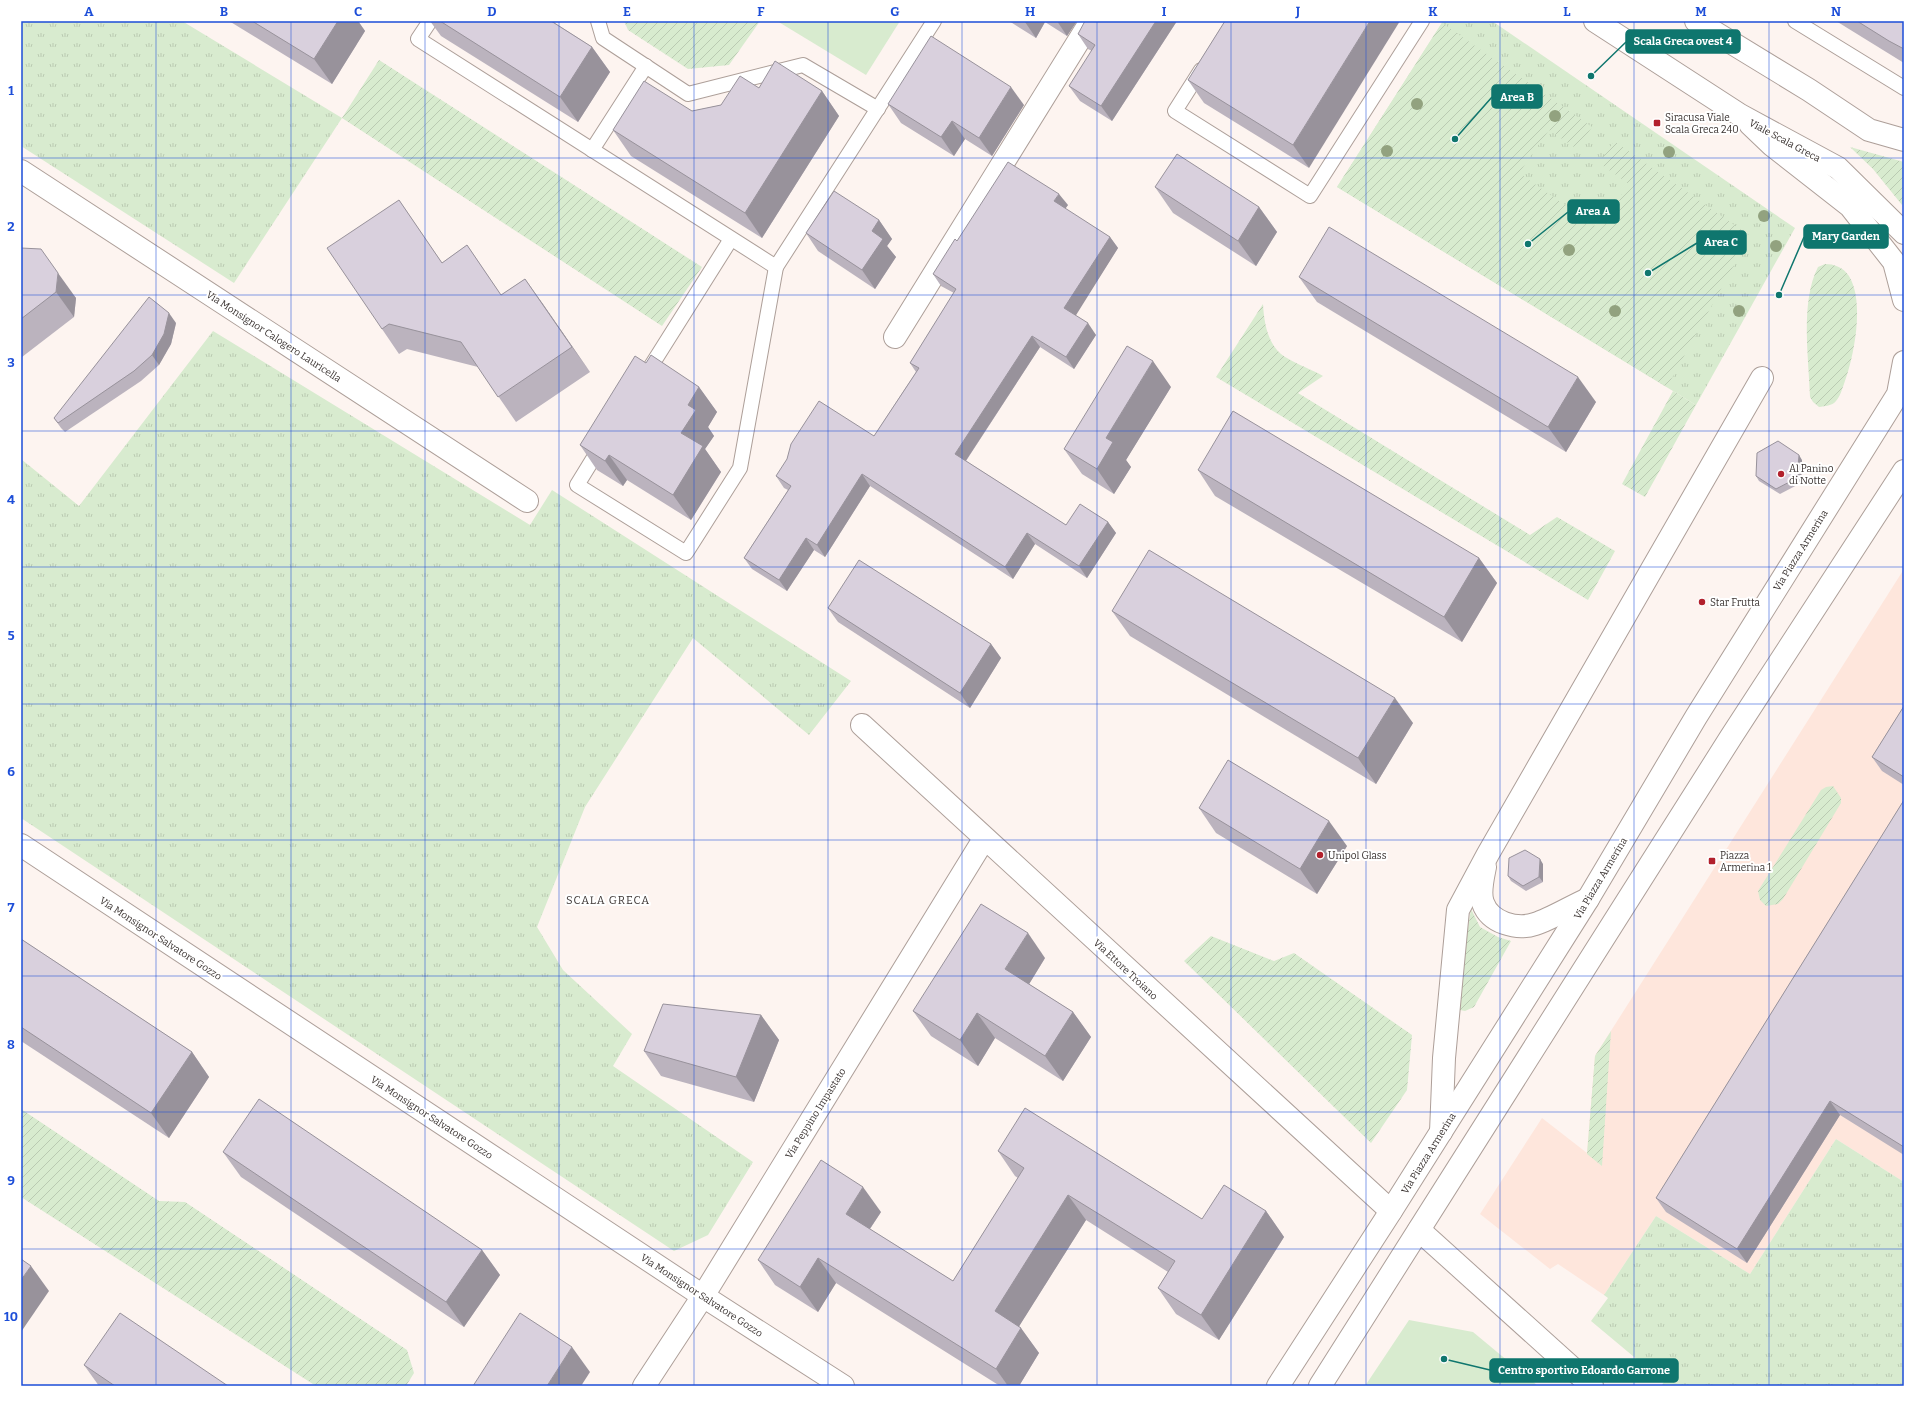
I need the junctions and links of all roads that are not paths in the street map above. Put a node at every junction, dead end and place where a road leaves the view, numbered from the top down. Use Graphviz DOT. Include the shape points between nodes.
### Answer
graph roads {
  1 [pos="430,21"];
  2 [pos="598,21"];
  3 [pos="934,21"];
  4 [pos="1091,21"];
  5 [pos="1422,21"];
  6 [pos="1595,21"];
  7 [pos="1696,21"];
  8 [pos="1795,21"];
  9 [pos="1208,59"];
  10 [pos="646,66"];
  11 [pos="1904,88"];
  12 [pos="878,109"];
  13 [pos="1740,115"];
  14 [pos="1904,140"];
  15 [pos="592,150"];
  16 [pos="21,171"];
  17 [pos="1904,233"];
  18 [pos="731,239"];
  19 [pos="776,267"];
  20 [pos="1904,300"];
  21 [pos="895,337"];
  22 [pos="1904,362"];
  23 [pos="1762,378"];
  24 [pos="639,385"];
  25 [pos="610,432"];
  26 [pos="1904,471"];
  27 [pos="528,501"];
  28 [pos="862,725"];
  29 [pos="984,839"];
  30 [pos="21,845"];
  31 [pos="1488,854"];
  32 [pos="1588,899"];
  33 [pos="1441,1132"];
  34 [pos="1391,1211"];
  35 [pos="1419,1230"];
  36 [pos="703,1296"];
  37 [pos="644,1386"];
  38 [pos="843,1386"];
  39 [pos="1278,1386"];
  40 [pos="1320,1386"];
  41 [pos="1592,1386"];
  1 -- 15 [label="lane" via="418,39"];
  2 -- 10 [label="lane" via="603,38"];
  3 -- 12 [label="lane"];
  4 -- 21 [label="street"];
  5 -- 9 [label="lane" via="1310,196 1175,111"];
  6 -- 13 [label="street, Viale Scala Greca"];
  7 -- 14 [label="street" via="1869,130"];
  8 -- 11 [label="lane"];
  10 -- 12 [label="lane" via="688,94 803,65"];
  10 -- 15 [label="lane"];
  12 -- 19 [label="lane"];
  13 -- 17 [label="street, Viale Scala Greca" via="1838,168"];
  13 -- 20 [label="street" via="1772,145 1850,206 1894,262"];
  15 -- 18 [label="lane"];
  16 -- 27 [label="street, Via Monsignor Calogero Lauricella"];
  18 -- 19 [label="lane"];
  18 -- 24 [label="lane"];
  19 -- 25 [label="lane" via="740,468 686,553 577,485"];
  22 -- 32 [label="street, Via Piazza Armerina" via="1898,394 1696,717"];
  23 -- 31 [label="street"];
  26 -- 35 [label="street" via="1731,737"];
  28 -- 29 [label="street, Via Ettore Troiano"];
  29 -- 34 [label="street, Via Ettore Troiano"];
  29 -- 36 [label="street, Via Peppino Impastato"];
  30 -- 36 [label="street, Via Monsignor Salvatore Gozzo"];
  31 -- 32 [label="street" via="1482,881 1483,903 1494,919 1514,926 1534,925"];
  31 -- 33 [label="street" via="1458,910 1444,1058"];
  32 -- 33 [label="street, Via Piazza Armerina"];
  33 -- 34 [label="street, Via Piazza Armerina"];
  34 -- 39 [label="street, Via Piazza Armerina"];
  35 -- 40 [label="street"];
  35 -- 41 [label="street"];
  36 -- 37 [label="street, Via Peppino Impastato"];
  36 -- 38 [label="street, Via Monsignor Salvatore Gozzo"];
}
